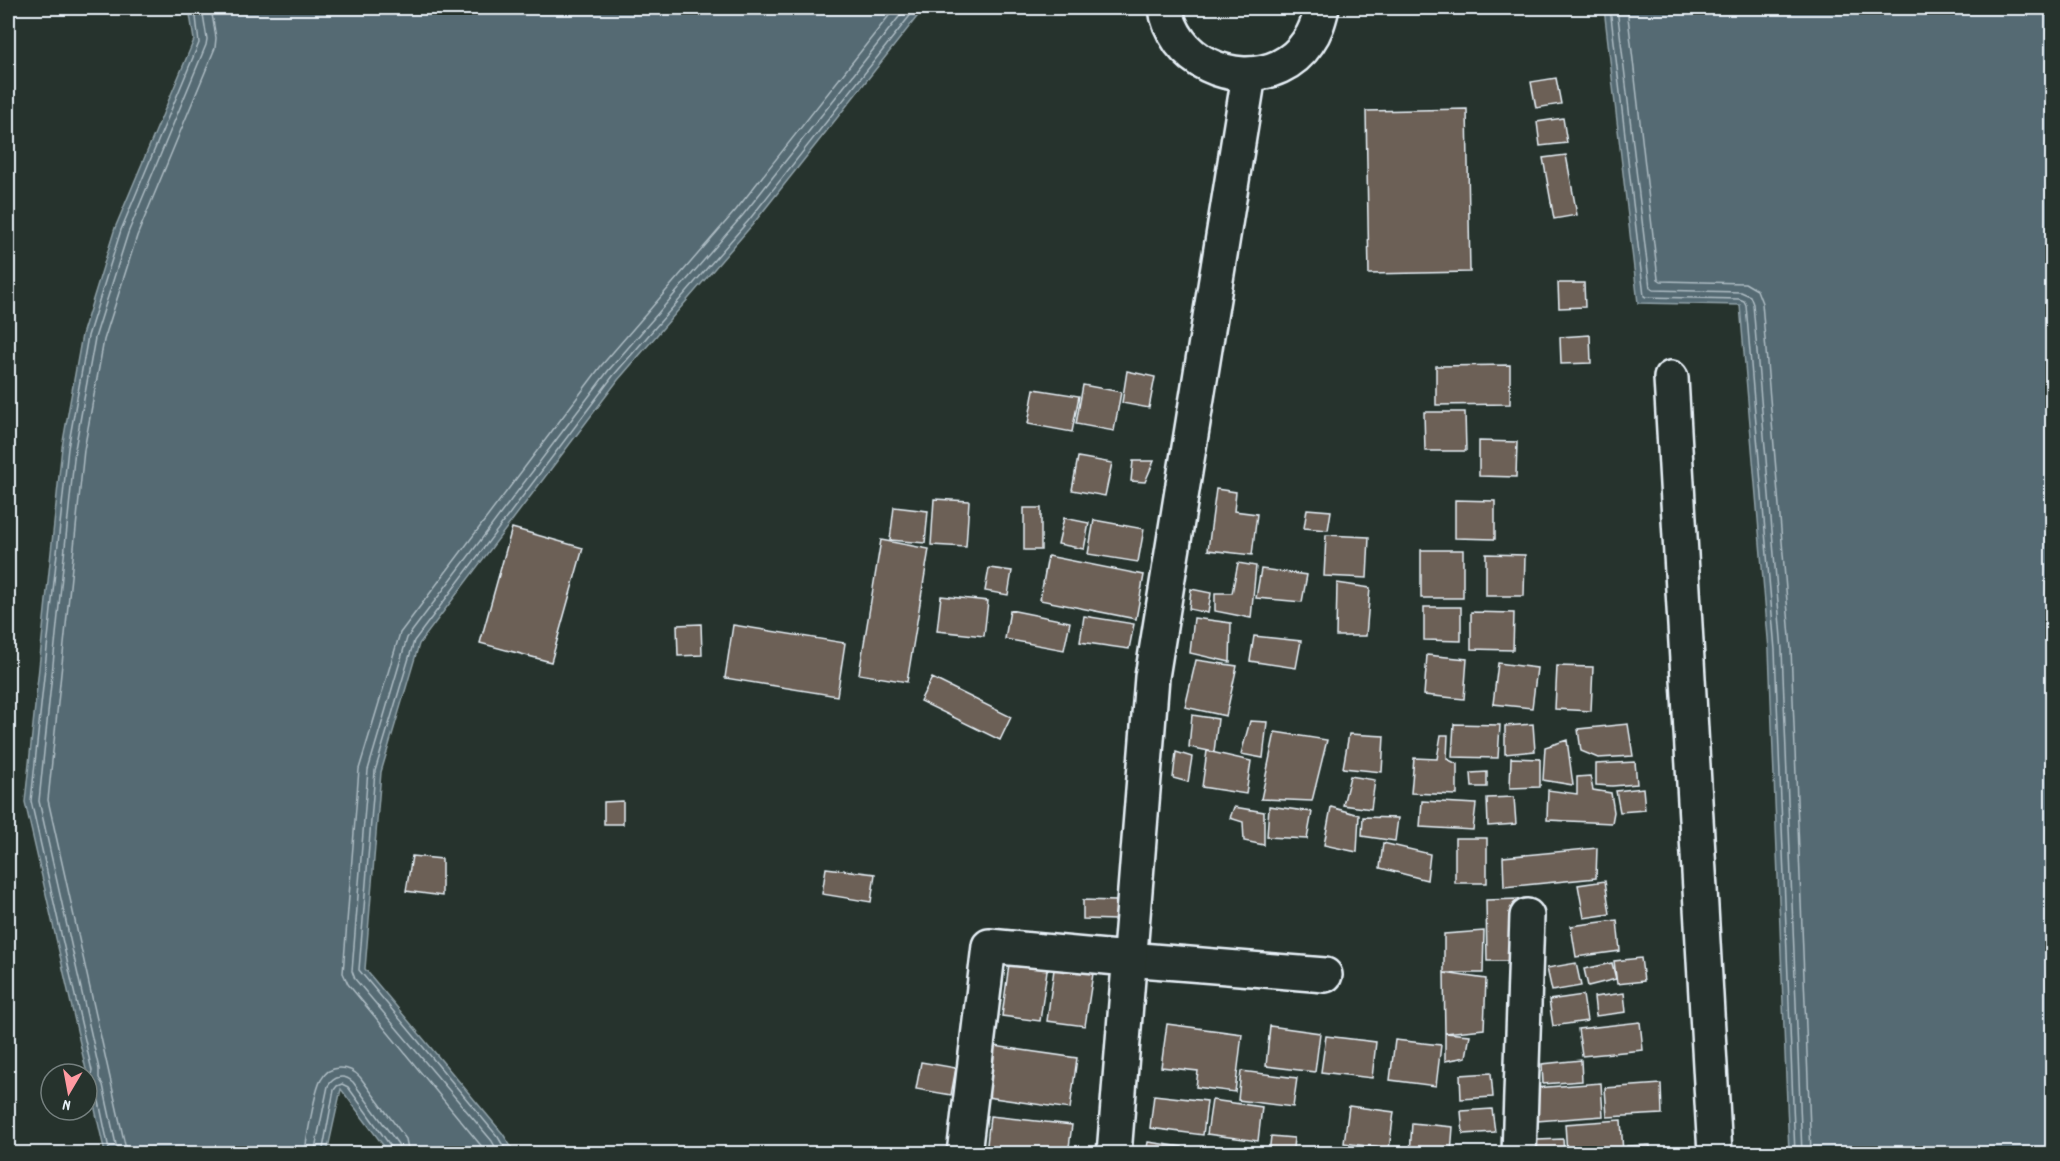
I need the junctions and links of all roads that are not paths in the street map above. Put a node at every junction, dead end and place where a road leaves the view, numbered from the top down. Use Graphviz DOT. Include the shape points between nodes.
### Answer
graph roads {
  1 [pos="1166,8"];
  2 [pos="1322,8"];
  3 [pos="1249,75"];
  4 [pos="1671,378"];
  5 [pos="1527,916"];
  6 [pos="1128,959"];
  7 [pos="1325,975"];
  8 [pos="964,1154"];
  9 [pos="1114,1154"];
  10 [pos="1519,1154"];
  11 [pos="1715,1154"];
  1 -- 3 [label="street" via="1174,33 1187,51 1205,65"];
  2 -- 3 [label="street" via="1307,44 1291,60"];
  3 -- 6 [label="street" via="1152,677"];
  4 -- 11 [label="street"];
  5 -- 10 [label="street"];
  6 -- 7 [label="street"];
  6 -- 8 [label="street" via="989,946"];
  6 -- 9 [label="street"];
}
